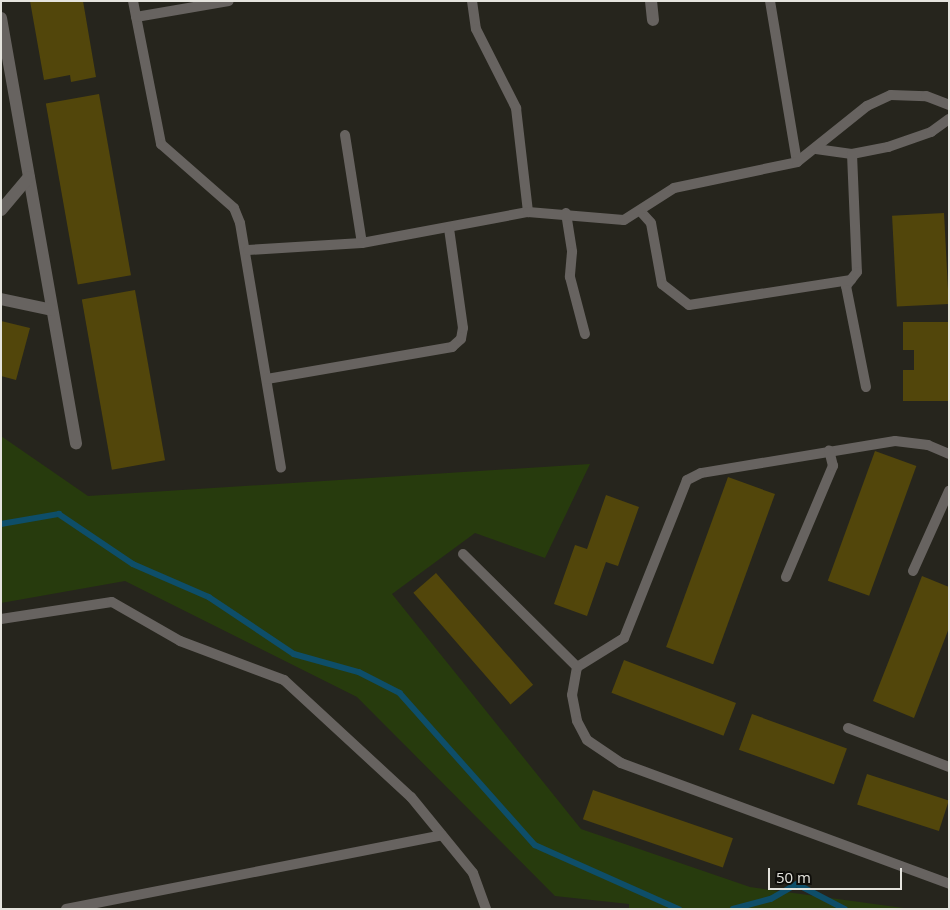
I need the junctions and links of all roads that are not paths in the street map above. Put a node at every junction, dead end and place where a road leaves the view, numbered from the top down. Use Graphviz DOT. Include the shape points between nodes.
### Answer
graph roads {
  1 [pos="133,1"];
  2 [pos="229,1"];
  3 [pos="472,1"];
  4 [pos="651,1"];
  5 [pos="770,1"];
  6 [pos="136,17"];
  7 [pos="1,18"];
  8 [pos="653,20"];
  9 [pos="949,105"];
  10 [pos="949,119"];
  11 [pos="345,134"];
  12 [pos="816,149"];
  13 [pos="852,154"];
  14 [pos="797,162"];
  15 [pos="29,177"];
  16 [pos="1,210"];
  17 [pos="528,212"];
  18 [pos="642,212"];
  19 [pos="566,213"];
  20 [pos="449,228"];
  21 [pos="362,242"];
  22 [pos="248,250"];
  23 [pos="851,280"];
  24 [pos="1,299"];
  25 [pos="52,310"];
  26 [pos="584,334"];
  27 [pos="268,379"];
  28 [pos="866,386"];
  29 [pos="76,443"];
  30 [pos="829,450"];
  31 [pos="949,454"];
  32 [pos="281,468"];
  33 [pos="949,491"];
  34 [pos="463,554"];
  35 [pos="913,571"];
  36 [pos="786,577"];
  37 [pos="1,618"];
  38 [pos="577,666"];
  39 [pos="848,728"];
  40 [pos="949,767"];
  41 [pos="442,835"];
  42 [pos="949,884"];
  43 [pos="66,909"];
  44 [pos="486,909"];
  1 -- 6 [label="lane"];
  2 -- 6 [label="lane"];
  3 -- 17 [label="lane" via="476,29 516,108"];
  4 -- 8 [label="street"];
  5 -- 14 [label="lane"];
  6 -- 22 [label="lane" via="161,144 234,208"];
  7 -- 15 [label="street"];
  9 -- 12 [label="lane" via="926,96 891,95 867,106"];
  10 -- 13 [label="lane" via="931,132"];
  11 -- 21 [label="lane"];
  12 -- 13 [label="lane"];
  12 -- 14 [label="lane"];
  13 -- 23 [label="lane" via="857,272"];
  14 -- 18 [label="lane" via="674,188"];
  15 -- 16 [label="street"];
  15 -- 25 [label="street"];
  17 -- 19 [label="lane"];
  17 -- 20 [label="lane" via="491,216"];
  18 -- 19 [label="lane" via="624,220 598,220"];
  18 -- 23 [label="lane" via="651,223 662,284 689,305"];
  19 -- 26 [label="lane" via="572,252 570,277"];
  20 -- 21 [label="lane"];
  20 -- 27 [label="lane" via="463,328 461,339 452,347"];
  21 -- 22 [label="lane"];
  22 -- 27 [label="lane"];
  23 -- 28 [label="lane" via="846,286"];
  24 -- 25 [label="street"];
  25 -- 29 [label="street"];
  27 -- 32 [label="lane"];
  30 -- 31 [label="lane" via="894,440 928,445"];
  30 -- 36 [label="lane" via="833,466"];
  30 -- 38 [label="lane" via="701,473 686,480 624,638"];
  33 -- 35 [label="lane"];
  34 -- 38 [label="lane"];
  37 -- 41 [label="lane" via="112,602 180,641 284,680 411,797"];
  38 -- 42 [label="lane" via="572,695 577,721 587,740 621,763"];
  39 -- 40 [label="lane"];
  41 -- 43 [label="lane"];
  41 -- 44 [label="lane" via="473,873"];
}
